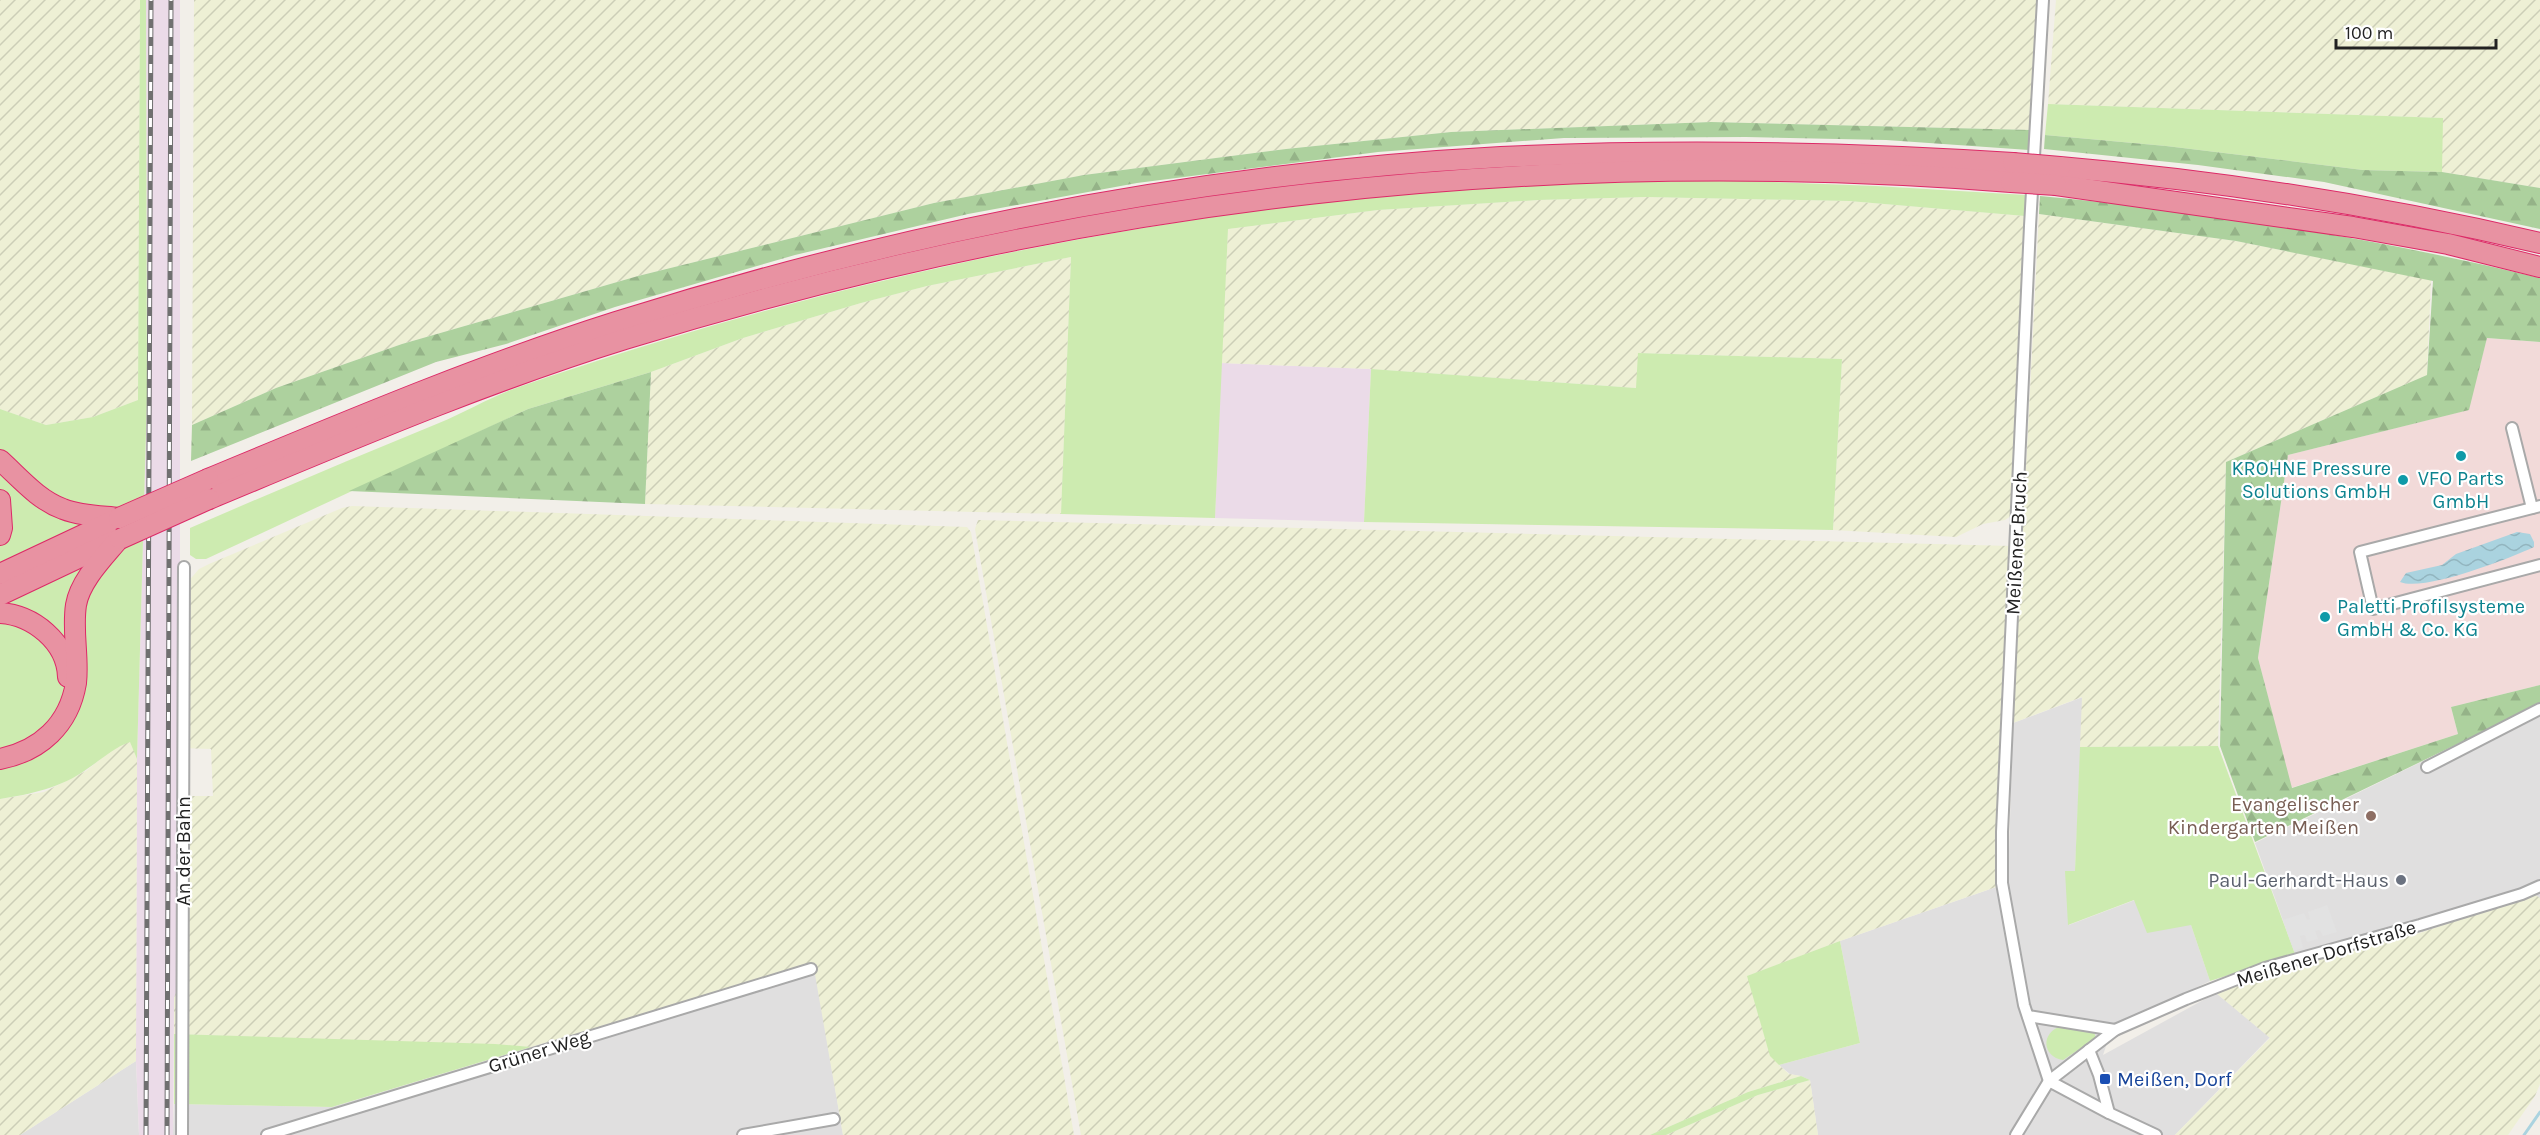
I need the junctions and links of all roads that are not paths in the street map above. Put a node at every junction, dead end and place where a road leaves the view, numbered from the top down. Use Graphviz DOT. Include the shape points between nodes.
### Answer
graph roads {
  1 [pos="2043,0"];
  2 [pos="2012,172"];
  3 [pos="2058,176"];
  4 [pos="2540,243"];
  5 [pos="2540,267"];
  6 [pos="2512,428"];
  7 [pos="0,460"];
  8 [pos="0,500"];
  9 [pos="2536,507"];
  10 [pos="119,518"];
  11 [pos="0,535"];
  12 [pos="119,539"];
  13 [pos="2540,565"];
  14 [pos="184,567"];
  15 [pos="0,574"];
  16 [pos="0,595"];
  17 [pos="0,613"];
  18 [pos="2540,709"];
  19 [pos="0,753"];
  20 [pos="0,759"];
  21 [pos="2427,767"];
  22 [pos="2540,885"];
  23 [pos="811,969"];
  24 [pos="2028,1016"];
  25 [pos="2115,1030"];
  26 [pos="2089,1050"];
  27 [pos="2049,1081"];
  28 [pos="2109,1113"];
  29 [pos="834,1119"];
  30 [pos="787,1131"];
  31 [pos="182,1135"];
  32 [pos="267,1135"];
  33 [pos="743,1135"];
  34 [pos="2016,1135"];
  35 [pos="2156,1135"];
  1 -- 24 [label="street, Meißener Bruch" via="2002,832 2002,883"];
  2 -- 3 [label="highway, bridge"];
  2 -- 10 [label="highway, bridge" via="1930,157 1623,153 1389,166 1073,208 857,255 616,322 444,382"];
  2 -- 12 [label="highway, bridge" via="1927,175 1778,170 1610,171 1500,176 1281,196 1076,227 849,276 621,340 435,405"];
  3 -- 4 [label="highway" via="2165,176 2356,204"];
  3 -- 5 [label="highway" via="2448,244"];
  6 -- 9 [label="street"];
  7 -- 10 [label="highway" via="54,505 76,513"];
  8 -- 11 [label="highway"];
  9 -- 13 [label="street" via="2360,552 2373,609"];
  10 -- 15 [label="highway"];
  12 -- 16 [label="highway"];
  12 -- 20 [label="highway" via="89,576 76,603 76,682 69,710 53,733 34,747"];
  14 -- 31 [label="street, An der Bahn"];
  17 -- 19 [label="highway" via="16,615 45,632 59,647 68,666 62,707 49,729"];
  18 -- 21 [label="street"];
  22 -- 25 [label="street, Meißener Dorfstraße" via="2420,926 2265,968"];
  23 -- 32 [label="street, Grüner Weg"];
  24 -- 25 [label="street"];
  24 -- 27 [label="street, Meißener Bruch"];
  25 -- 26 [label="street, Meißener Dorfstraße"];
  26 -- 27 [label="street, Meißener Dorfstraße"];
  26 -- 28 [label="street"];
  27 -- 28 [label="street"];
  27 -- 34 [label="street, Meißener Dorfstraße"];
  28 -- 35 [label="street"];
  29 -- 30 [label="street"];
  30 -- 33 [label="street"];
}
